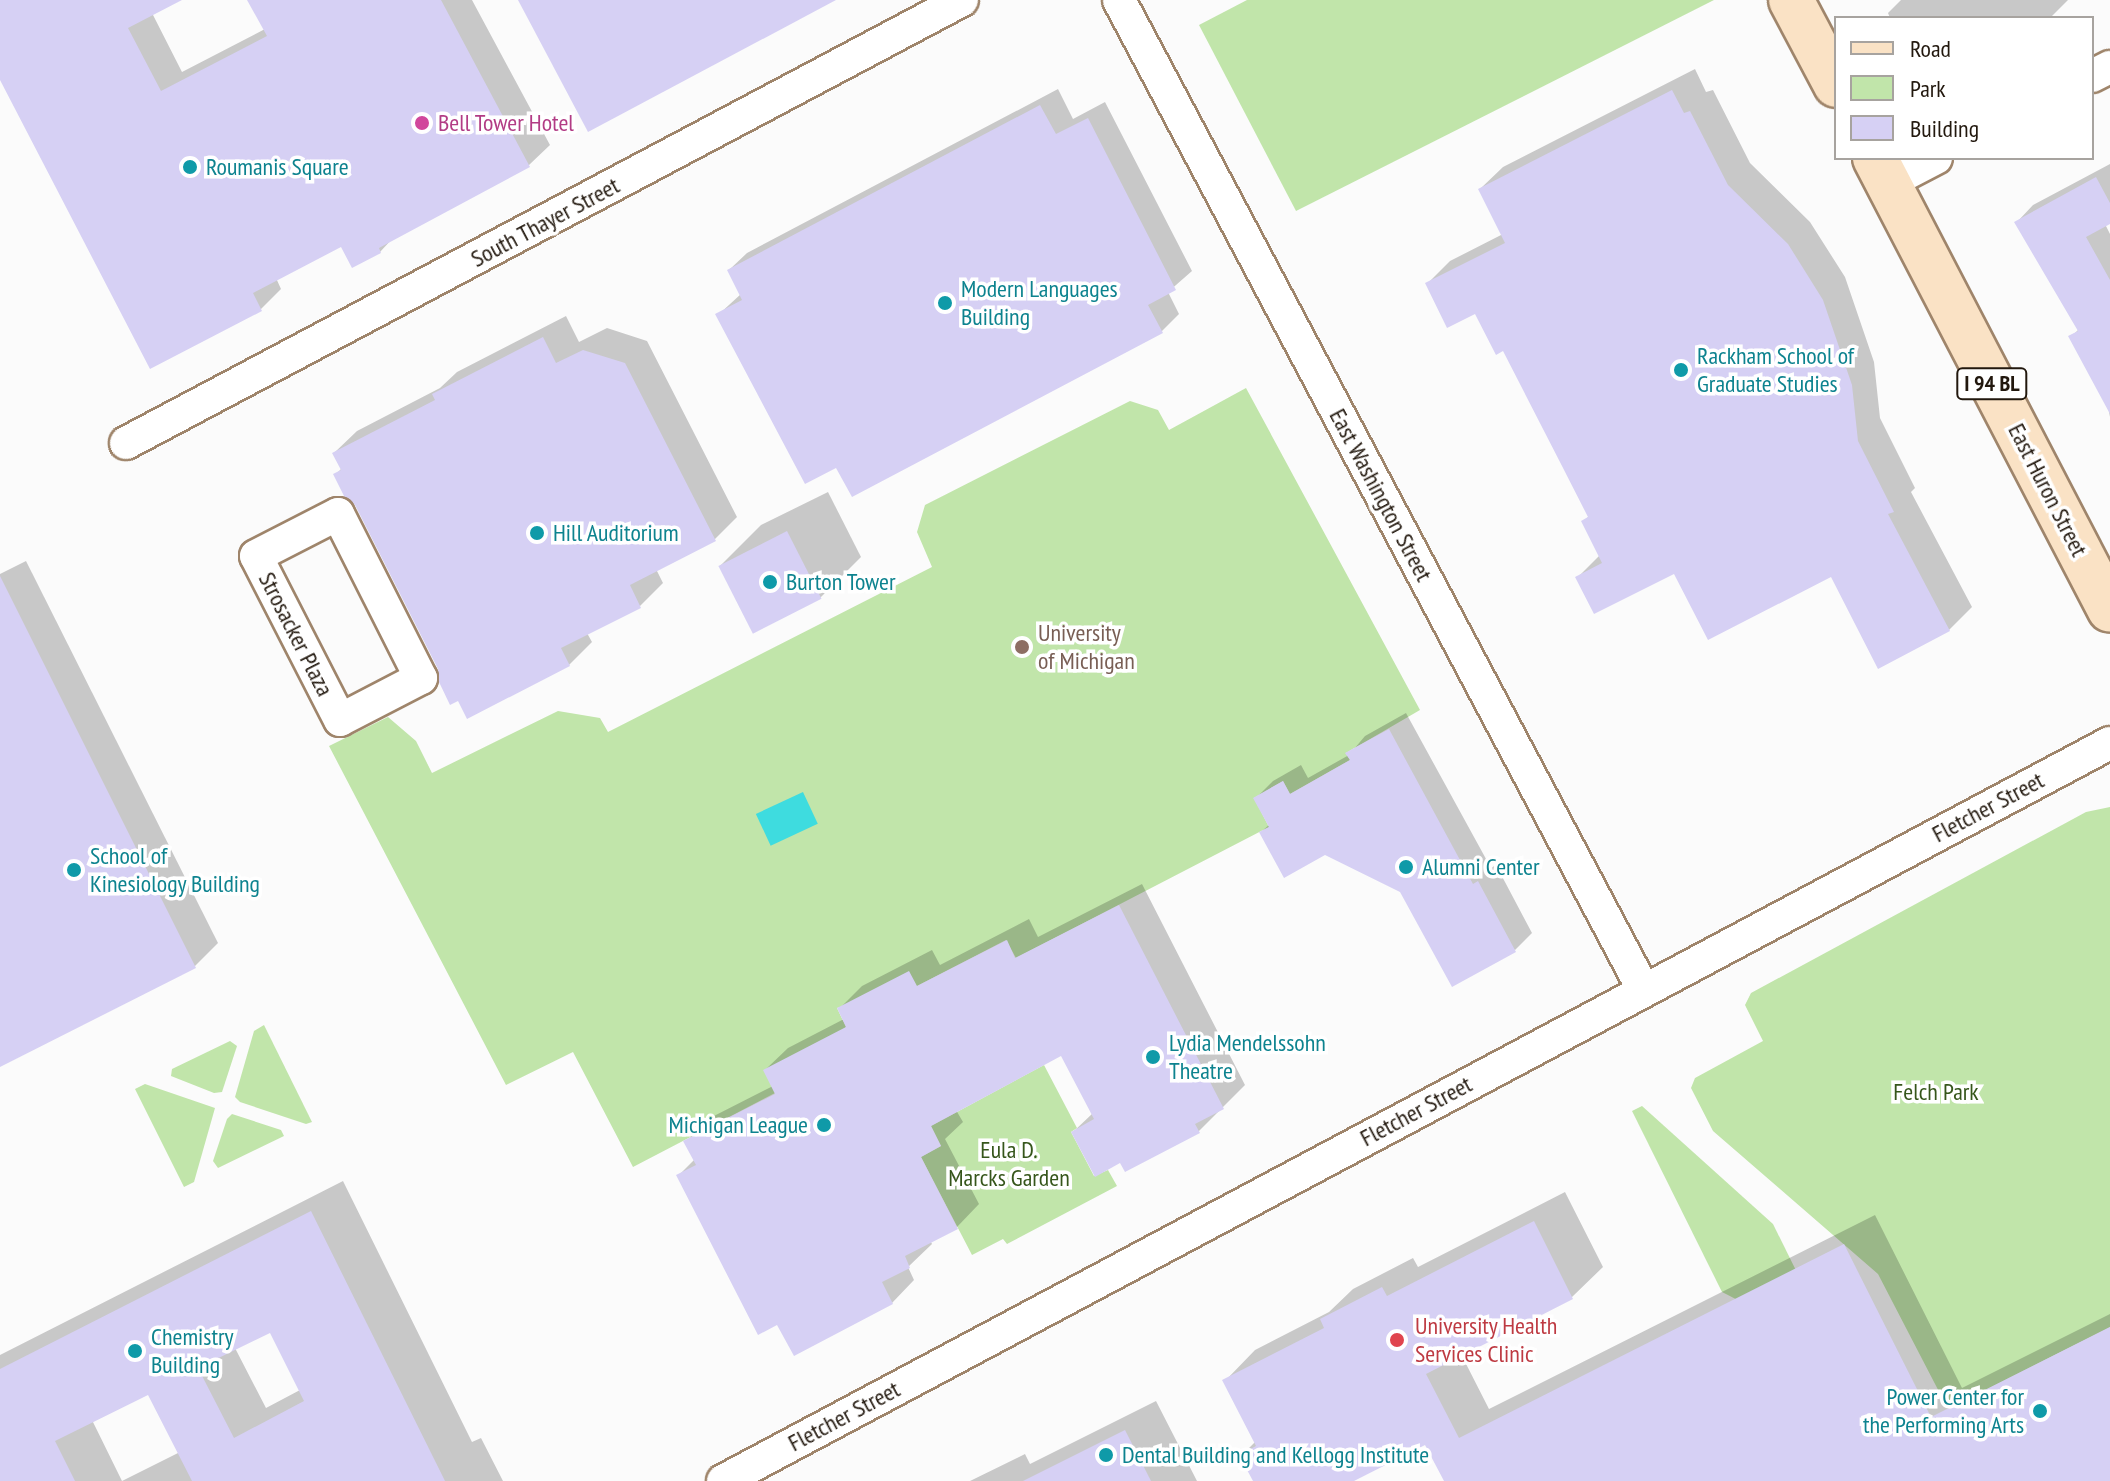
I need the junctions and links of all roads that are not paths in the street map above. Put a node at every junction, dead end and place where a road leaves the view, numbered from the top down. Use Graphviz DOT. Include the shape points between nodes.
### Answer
graph roads {
  1 [pos="962,0"];
  2 [pos="1119,0"];
  3 [pos="1791,0"];
  4 [pos="1834,81"];
  5 [pos="1928,160"];
  6 [pos="1881,171"];
  7 [pos="126,443"];
  8 [pos="338,514"];
  9 [pos="2110,610"];
  10 [pos="2110,743"];
  11 [pos="1643,989"];
  12 [pos="723,1481"];
  1 -- 7 [label="street, South Thayer Street"];
  2 -- 11 [label="street, East Washington Street"];
  3 -- 4 [label="main road"];
  5 -- 6 [label="street"];
  6 -- 9 [label="main road, East Huron Street / I 94 BL"];
  8 -- 8 [label="street, Strosacker Plaza" via="421,678 340,720 256,556"];
  10 -- 11 [label="street, Fletcher Street"];
  11 -- 12 [label="street, Fletcher Street"];
}
